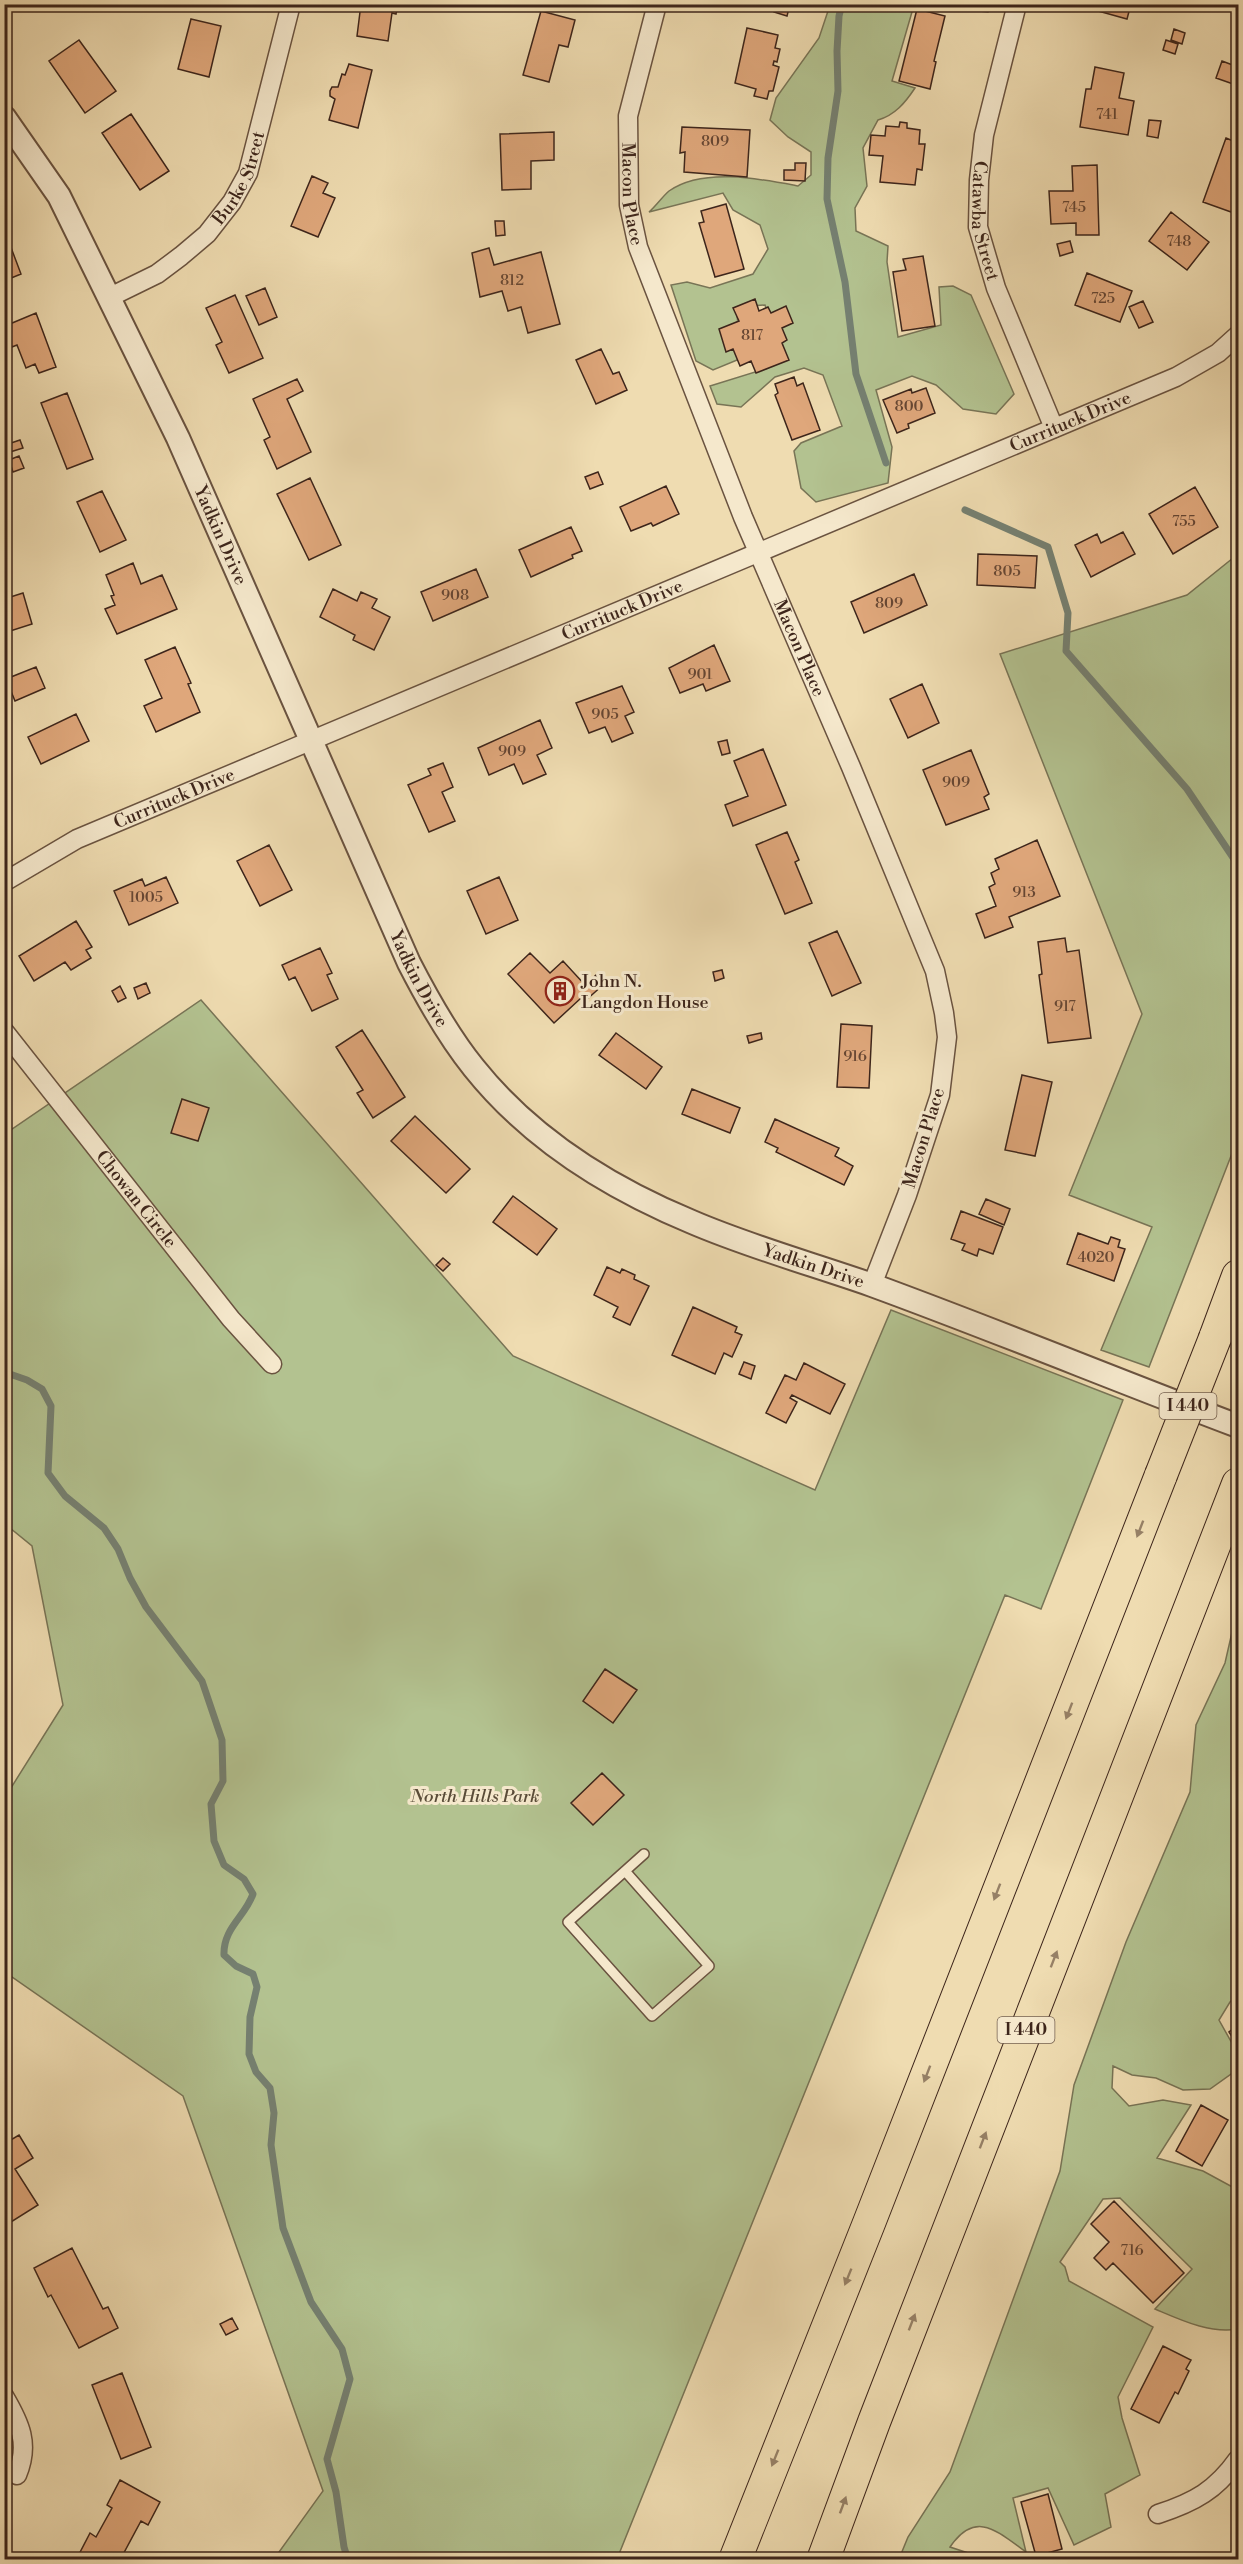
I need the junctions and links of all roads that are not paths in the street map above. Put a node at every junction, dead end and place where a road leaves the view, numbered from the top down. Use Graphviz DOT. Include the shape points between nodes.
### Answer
graph roads {
  1 [pos="291,4"];
  2 [pos="657,4"];
  3 [pos="1017,4"];
  4 [pos="4,117"];
  5 [pos="110,297"];
  6 [pos="1239,335"];
  7 [pos="1054,428"];
  8 [pos="759,553"];
  9 [pos="310,741"];
  10 [pos="4,882"];
  11 [pos="4,1031"];
  12 [pos="1239,1276"];
  13 [pos="872,1286"];
  14 [pos="272,1364"];
  15 [pos="1239,1426"];
  16 [pos="1235,1493"];
  17 [pos="644,1854"];
  18 [pos="625,1871"];
  19 [pos="4,2396"];
  20 [pos="1239,2459"];
  21 [pos="17,2475"];
  22 [pos="1158,2514"];
  23 [pos="735,2559"];
  24 [pos="824,2559"];
  1 -- 5 [label="street, Burke Street" via="248,173 232,202 207,234 181,256 157,274"];
  2 -- 8 [label="street, Macon Place" via="628,116 629,205 638,247"];
  3 -- 7 [label="street, Catawba Street" via="984,135 978,180 978,227 996,288"];
  4 -- 5 [label="street, Yadkin Drive" via="59,196"];
  5 -- 9 [label="street, Yadkin Drive" via="178,438"];
  6 -- 7 [label="street, Currituck Drive" via="1218,353 1176,377"];
  7 -- 8 [label="street, Currituck Drive"];
  8 -- 9 [label="street, Currituck Drive"];
  8 -- 13 [label="street, Macon Place" via="935,971 944,1013 946,1037 940,1095"];
  9 -- 10 [label="street, Currituck Drive" via="78,839"];
  9 -- 13 [label="street, Yadkin Drive" via="426,997 474,1068 523,1120 574,1159 645,1200 698,1225"];
  11 -- 14 [label="street, Chowan Circle" via="231,1320"];
  12 -- 23 [label="highway, I 440, one-way, bridge"];
  13 -- 15 [label="street, Yadkin Drive"];
  24 -- 16 [label="highway, I 440, one-way"];
  17 -- 18 [label="lane"];
  18 -- 18 [label="lane" via="568,1922 652,2016 709,1966"];
  19 -- 21 [label="street" via="20,2423 22,2464"];
  20 -- 22 [label="street" via="1203,2496"];
}
